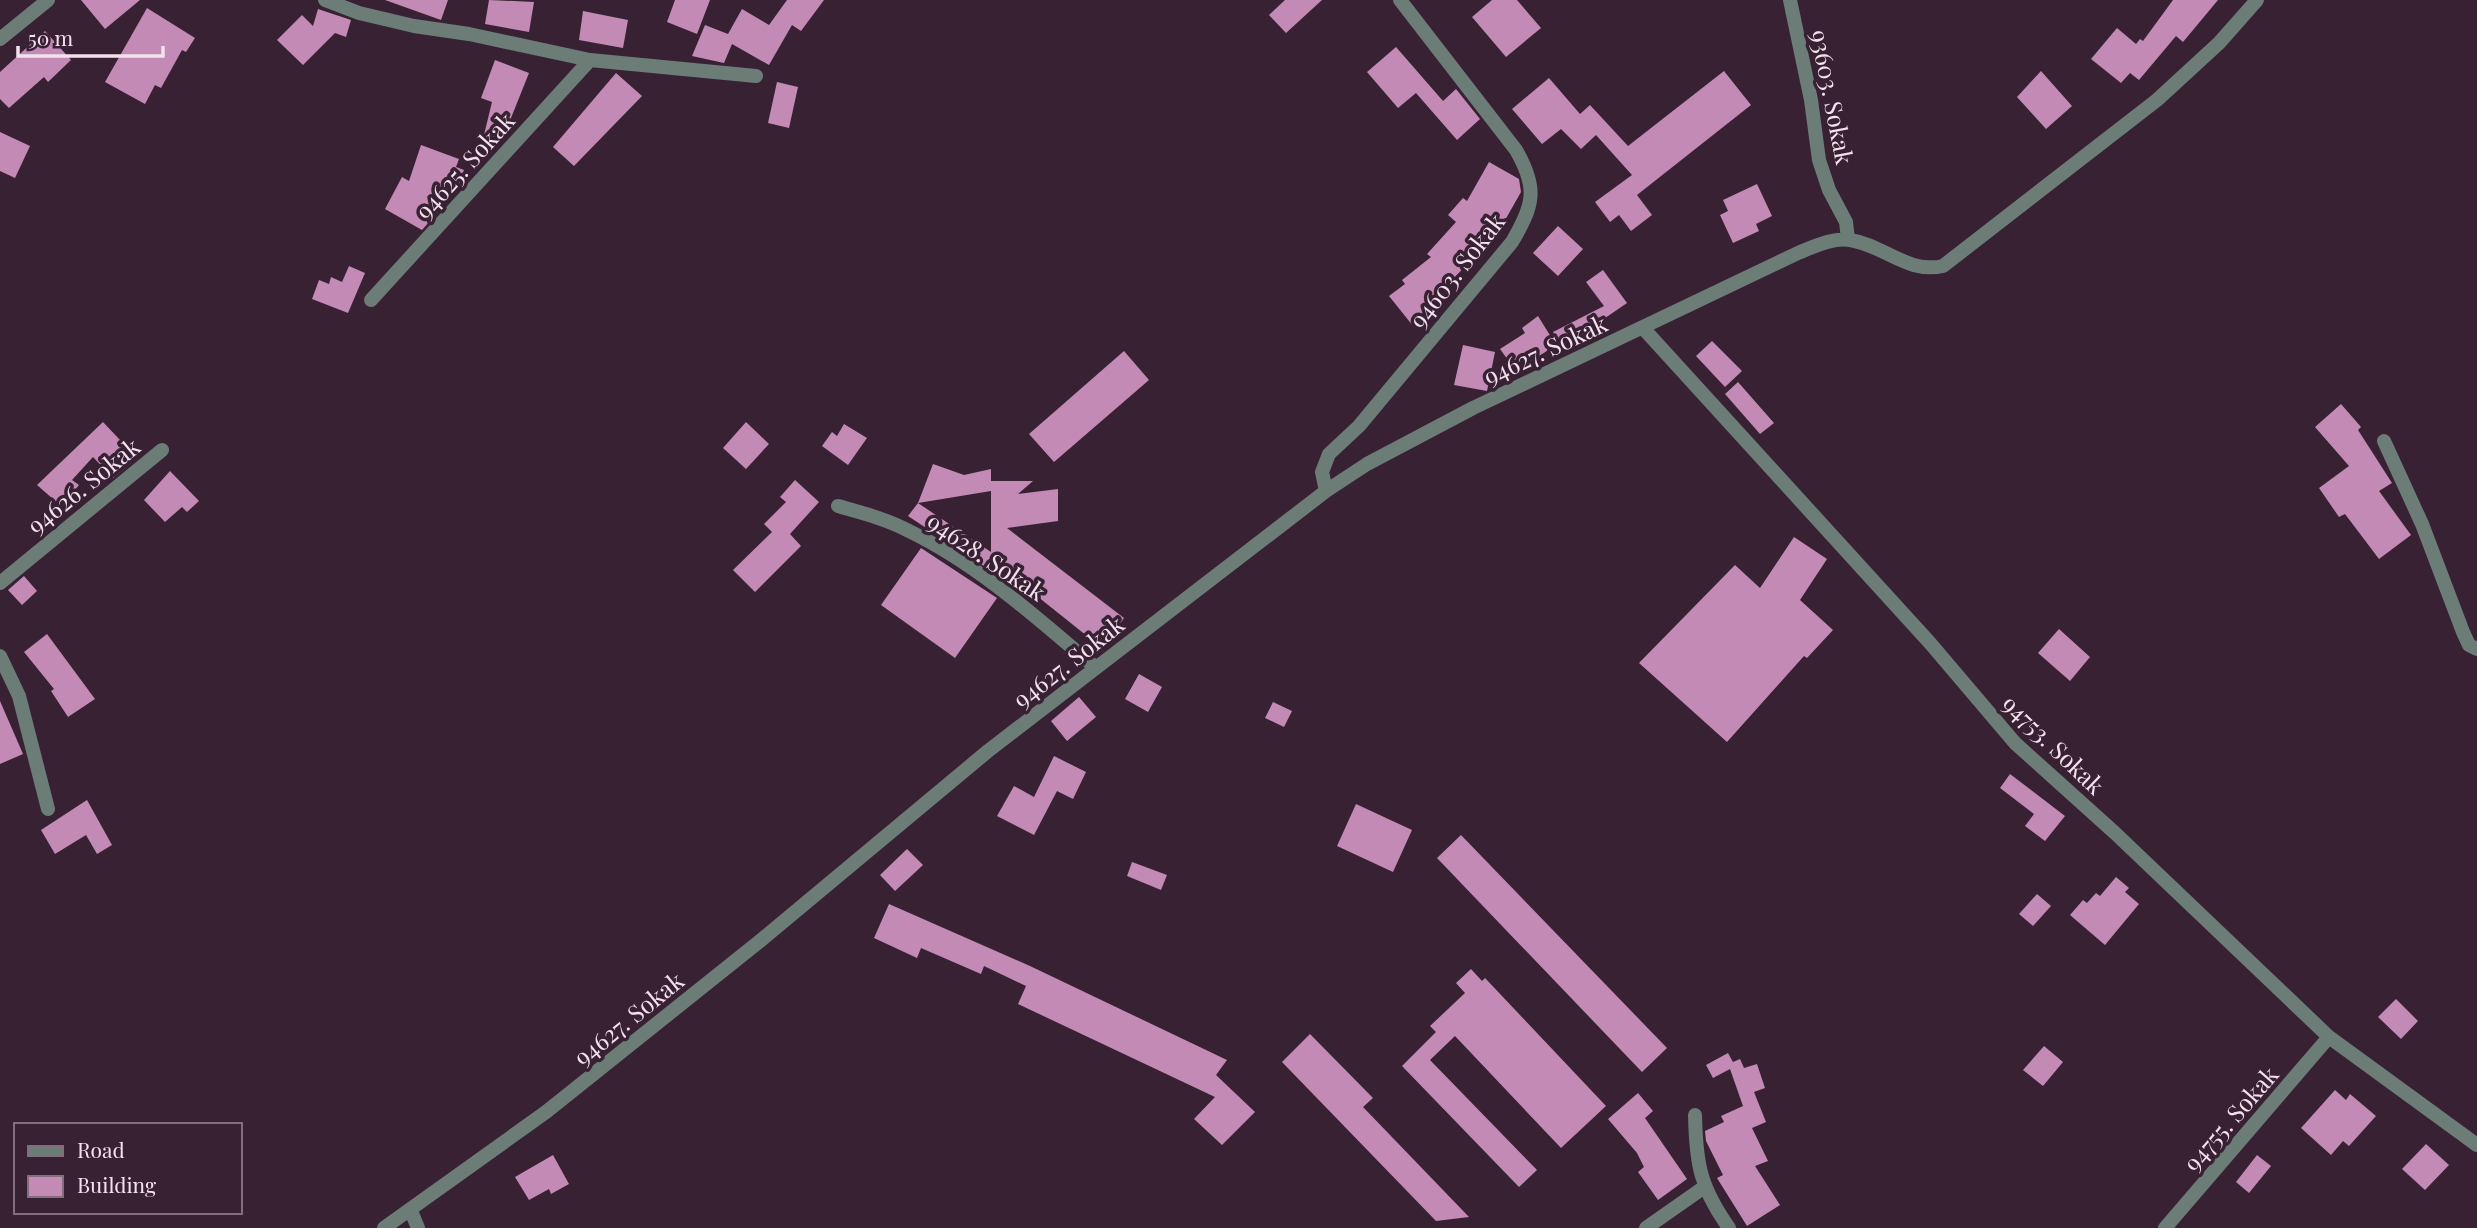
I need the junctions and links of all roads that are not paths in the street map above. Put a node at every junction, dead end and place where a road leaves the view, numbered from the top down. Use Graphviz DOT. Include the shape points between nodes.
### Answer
graph roads {
  1 [pos="48,0"];
  2 [pos="325,0"];
  3 [pos="1400,0"];
  4 [pos="1790,0"];
  5 [pos="2257,0"];
  6 [pos="0,39"];
  7 [pos="590,60"];
  8 [pos="756,76"];
  9 [pos="1849,239"];
  10 [pos="371,300"];
  11 [pos="1643,328"];
  12 [pos="2384,441"];
  13 [pos="162,450"];
  14 [pos="1326,491"];
  15 [pos="838,506"];
  16 [pos="0,583"];
  17 [pos="2477,649"];
  18 [pos="0,656"];
  19 [pos="1096,668"];
  20 [pos="48,809"];
  21 [pos="2329,1037"];
  22 [pos="1695,1115"];
  23 [pos="2477,1145"];
  24 [pos="1703,1188"];
  25 [pos="411,1211"];
  26 [pos="384,1228"];
  27 [pos="418,1228"];
  28 [pos="1646,1228"];
  29 [pos="1729,1228"];
  30 [pos="2165,1228"];
  1 -- 6 [label="street"];
  2 -- 7 [label="street" via="414,26"];
  3 -- 14 [label="street, 94603. Sokak" via="1504,134 1527,169 1532,193 1512,242 1359,426 1329,454 1322,472"];
  4 -- 9 [label="street, 93603. Sokak" via="1819,160"];
  5 -- 9 [label="street" via="2219,43 2157,100 1943,266 1910,265"];
  7 -- 8 [label="street"];
  7 -- 10 [label="street, 94625. Sokak"];
  9 -- 11 [label="street, 94627. Sokak" via="1798,253"];
  11 -- 14 [label="street, 94627. Sokak" via="1473,408"];
  11 -- 21 [label="street, 94753. Sokak" via="2015,743"];
  12 -- 17 [label="street" via="2423,524 2463,632 2469,645"];
  13 -- 16 [label="street, 94626. Sokak"];
  14 -- 19 [label="street, 94627. Sokak"];
  15 -- 19 [label="street, 94628. Sokak" via="891,523 936,546 1010,597"];
  18 -- 20 [label="street" via="19,696"];
  19 -- 25 [label="street, 94627. Sokak" via="546,1112"];
  21 -- 23 [label="street, 94753. Sokak"];
  21 -- 30 [label="street, 94755. Sokak"];
  22 -- 24 [label="street"];
  24 -- 28 [label="street"];
  24 -- 29 [label="street"];
  25 -- 26 [label="street, 94627. Sokak"];
  25 -- 27 [label="street"];
}
